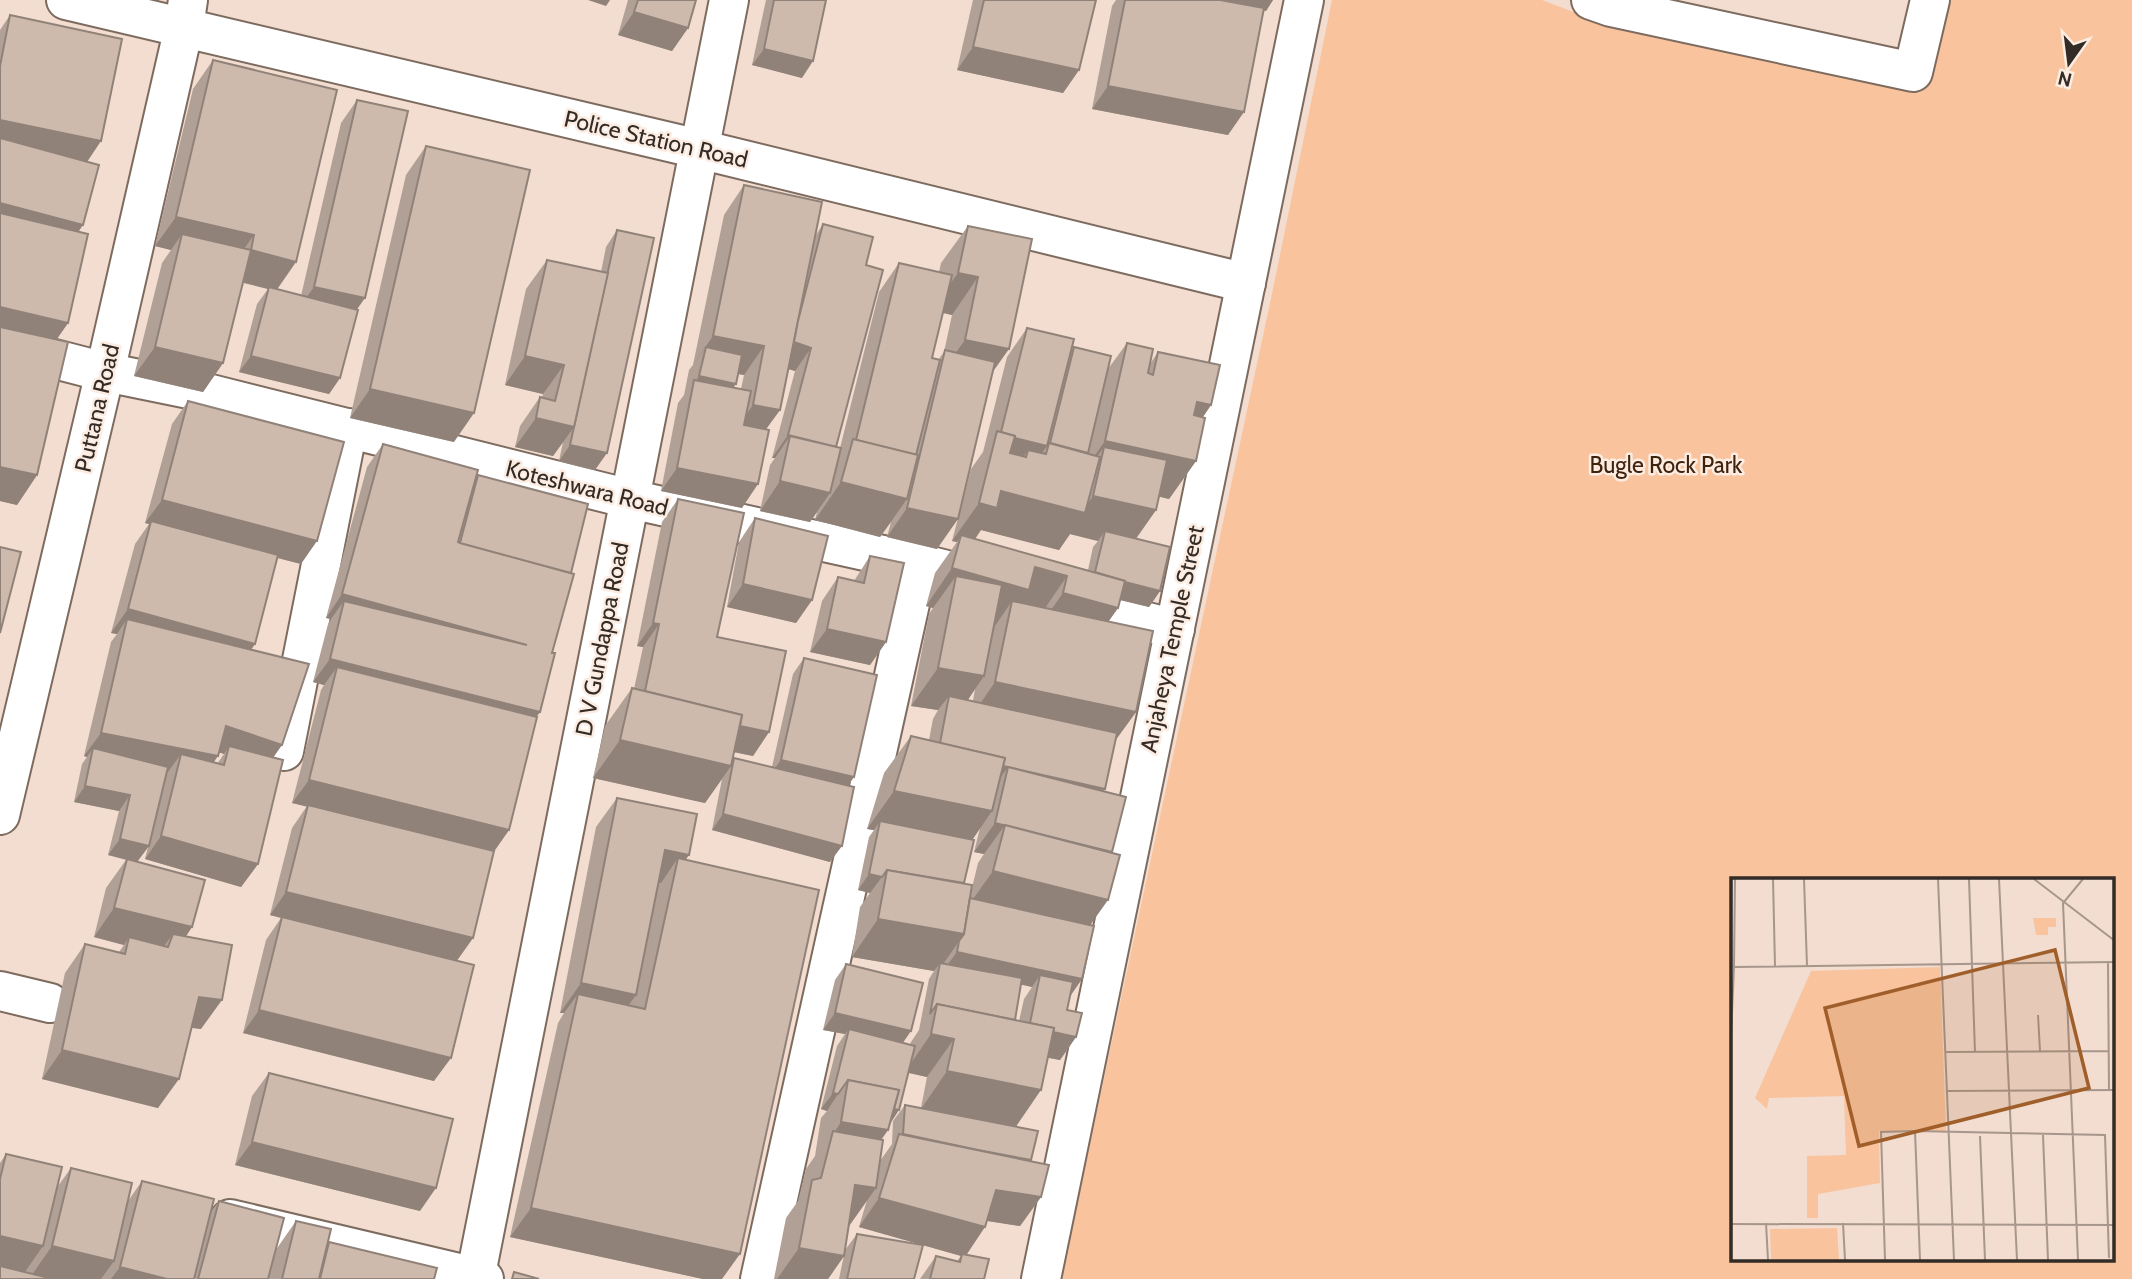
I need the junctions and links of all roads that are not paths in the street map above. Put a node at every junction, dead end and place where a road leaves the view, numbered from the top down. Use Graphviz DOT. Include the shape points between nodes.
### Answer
graph roads {
  1 [pos="66,0"];
  2 [pos="729,0"];
  3 [pos="1304,0"];
  4 [pos="1930,0"];
  5 [pos="1605,3"];
  6 [pos="186,14"];
  7 [pos="699,149"];
  8 [pos="1246,283"];
  9 [pos="0,345"];
  10 [pos="105,372"];
  11 [pos="348,428"];
  12 [pos="629,499"];
  13 [pos="919,563"];
  14 [pos="1175,629"];
  15 [pos="284,751"];
  16 [pos="0,815"];
  17 [pos="0,991"];
  18 [pos="50,1003"];
  19 [pos="190,1209"];
  20 [pos="478,1278"];
  21 [pos="760,1279"];
  22 [pos="1041,1279"];
  1 -- 6 [label="street, Police Station Road"];
  2 -- 7 [label="street, D V Gundappa Road"];
  3 -- 8 [label="street, Anjaheya Temple Street"];
  4 -- 5 [label="street" via="1913,72"];
  6 -- 7 [label="street, Police Station Road"];
  6 -- 10 [label="street, Puttana Road"];
  7 -- 8 [label="street, Police Station Road"];
  7 -- 12 [label="street, D V Gundappa Road"];
  8 -- 14 [label="street, Anjaheya Temple Street"];
  9 -- 10 [label="street, Koteshwara Road"];
  10 -- 11 [label="street, Koteshwara Road"];
  10 -- 16 [label="street, Puttana Road"];
  11 -- 12 [label="street, Koteshwara Road"];
  11 -- 15 [label="street"];
  12 -- 13 [label="street, Koteshwara Road"];
  12 -- 20 [label="street, D V Gundappa Road"];
  13 -- 14 [label="street, Koteshwara Road"];
  13 -- 21 [label="street"];
  14 -- 22 [label="street, Anjaheya Temple Street"];
  17 -- 18 [label="street"];
  19 -- 20 [label="street"];
}
